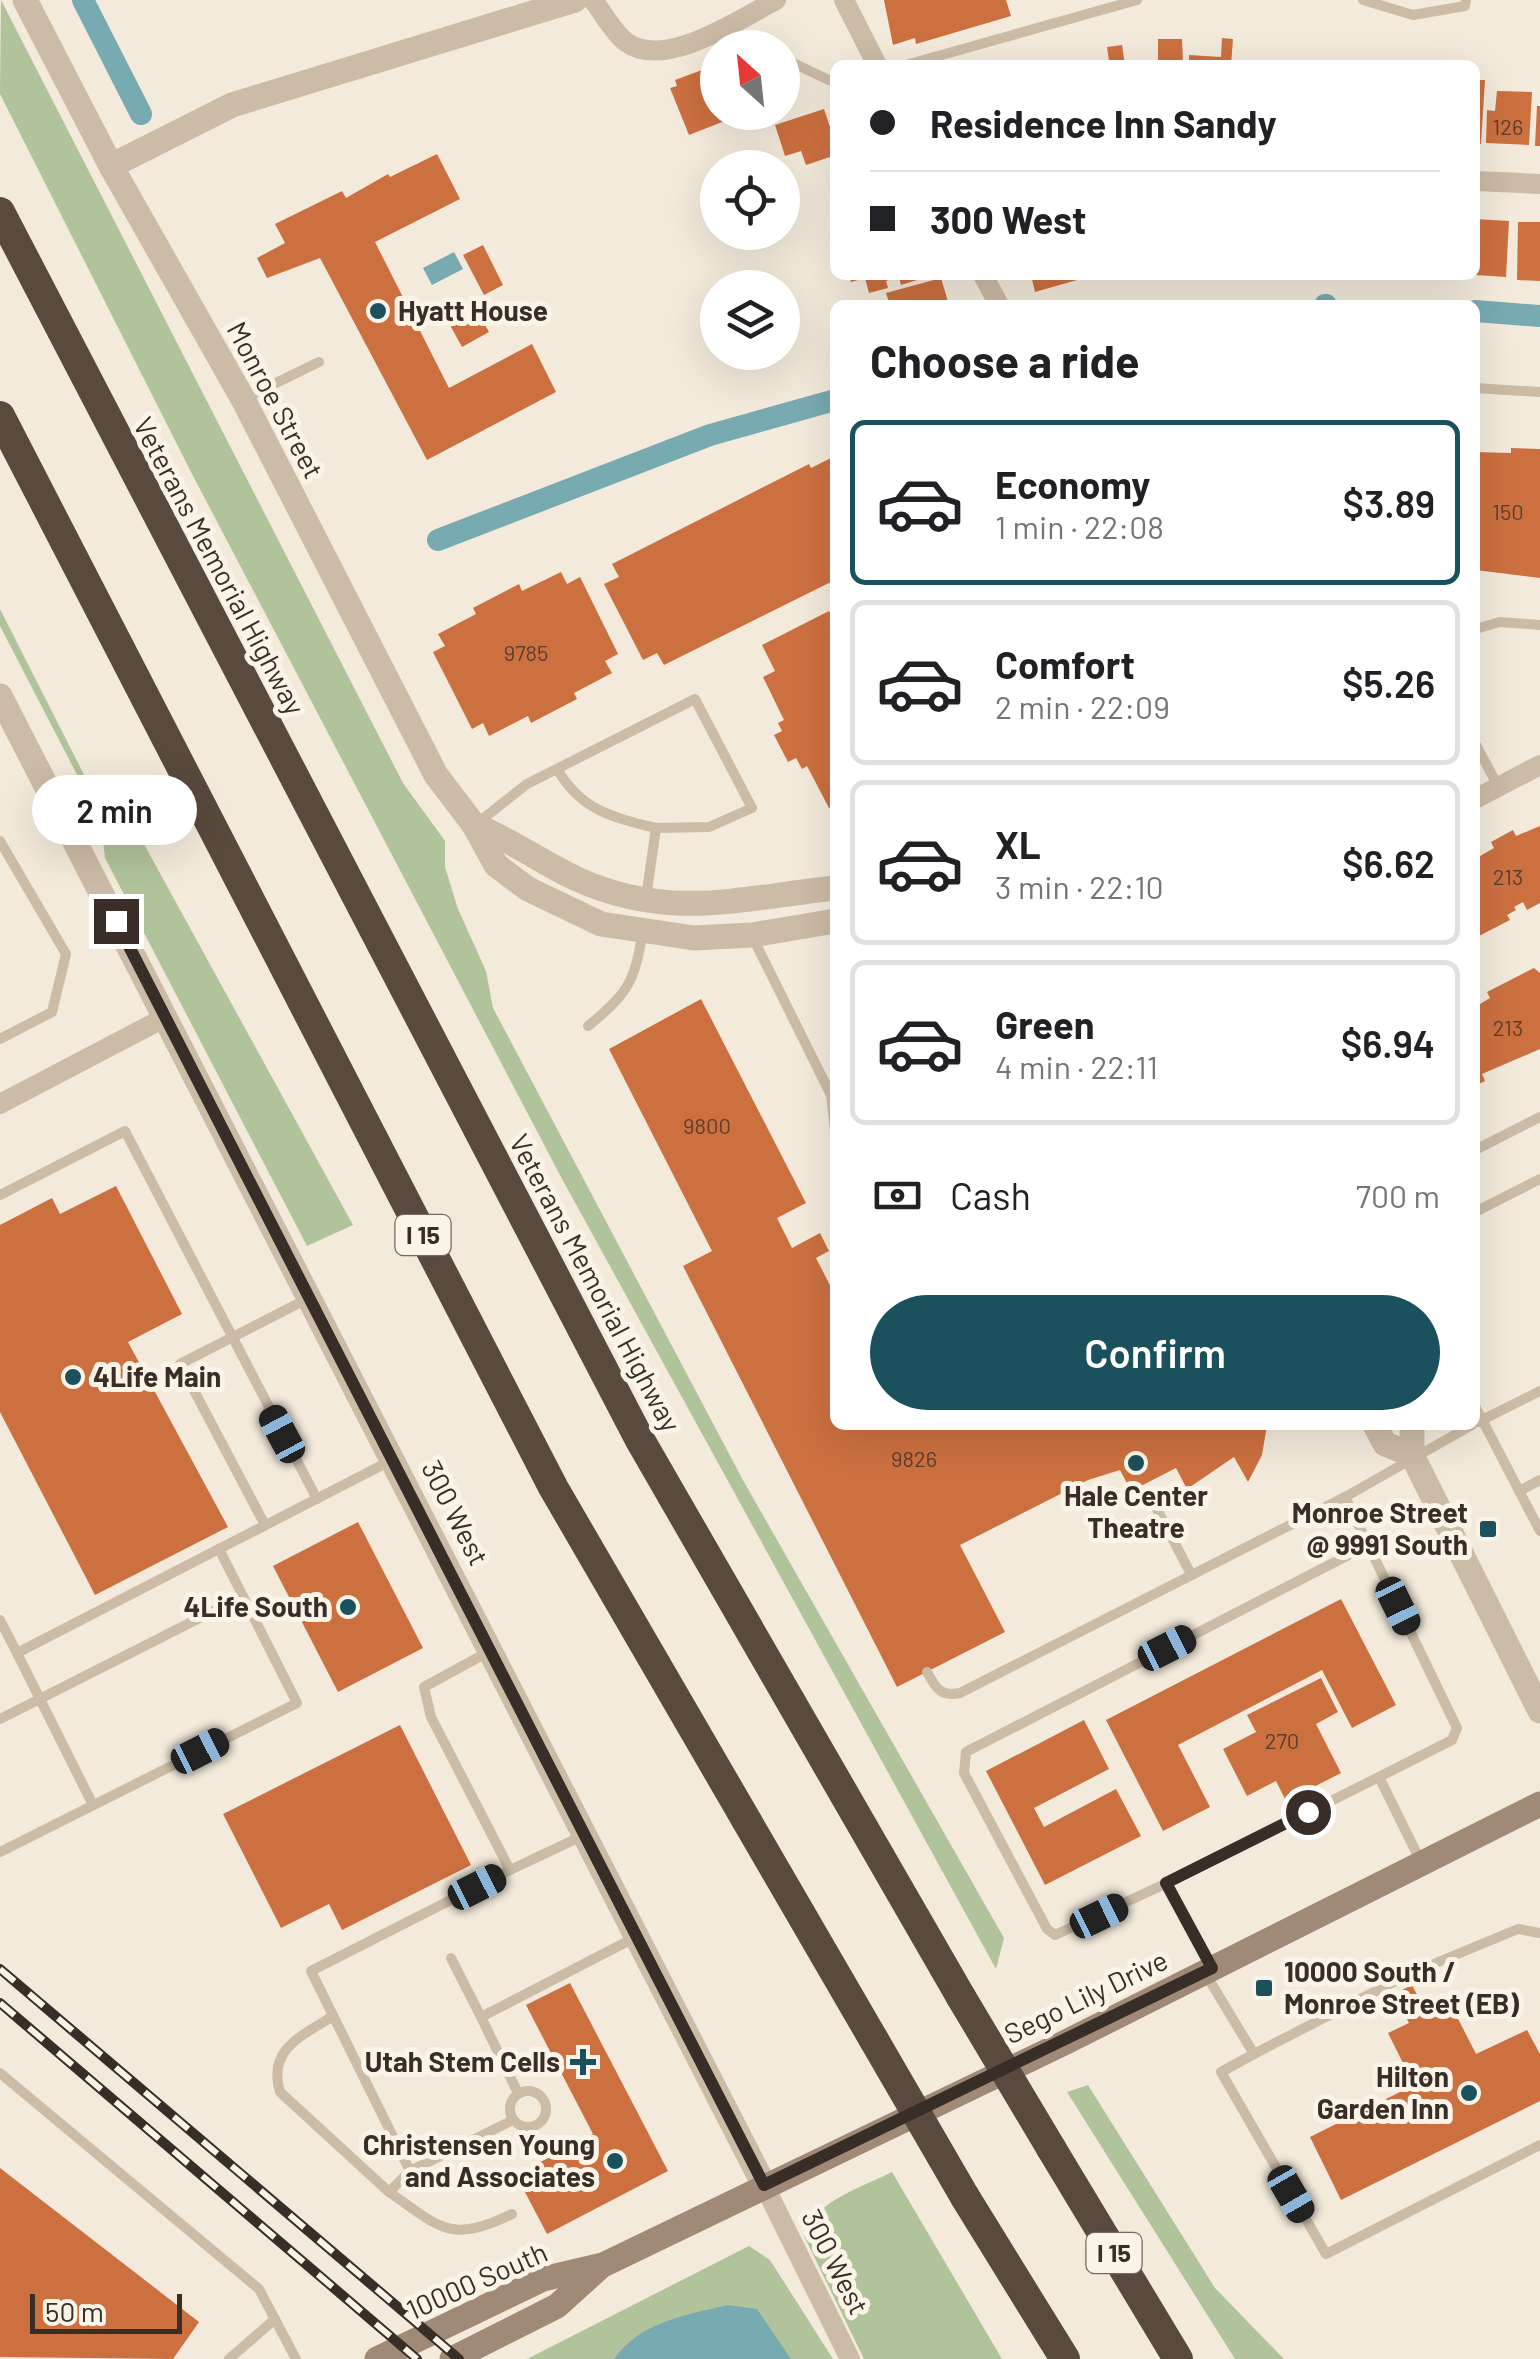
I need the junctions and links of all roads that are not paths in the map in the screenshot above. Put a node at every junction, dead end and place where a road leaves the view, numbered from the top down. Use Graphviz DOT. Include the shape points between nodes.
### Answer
graph roads {
  1 [pos="25,0"];
  2 [pos="574,0"];
  3 [pos="592,0"];
  4 [pos="776,0"];
  5 [pos="844,0"];
  6 [pos="1137,0"];
  7 [pos="1363,0"];
  8 [pos="1466,0"];
  9 [pos="874,60"];
  10 [pos="924,60"];
  11 [pos="800,66"];
  12 [pos="830,81"];
  13 [pos="111,166"];
  14 [pos="1480,181"];
  15 [pos="1540,184"];
  16 [pos="0,212"];
  17 [pos="319,362"];
  18 [pos="1480,388"];
  19 [pos="1540,392"];
  20 [pos="242,400"];
  21 [pos="0,416"];
  22 [pos="1540,624"];
  23 [pos="1480,628"];
  24 [pos="0,696"];
  25 [pos="1480,752"];
  26 [pos="1540,765"];
  27 [pos="557,769"];
  28 [pos="1499,787"];
  29 [pos="1480,796"];
  30 [pos="474,825"];
  31 [pos="656,828"];
  32 [pos="0,841"];
  33 [pos="830,889"];
  34 [pos="645,901"];
  35 [pos="830,922"];
  36 [pos="642,934"];
  37 [pos="752,935"];
  38 [pos="166,1017"];
  39 [pos="588,1026"];
  40 [pos="0,1039"];
  41 [pos="830,1089"];
  42 [pos="0,1104"];
  43 [pos="1540,1117"];
  44 [pos="1480,1147"];
  45 [pos="1540,1178"];
  46 [pos="0,1195"];
  47 [pos="1480,1209"];
  48 [pos="310,1298"];
  49 [pos="231,1337"];
  50 [pos="1540,1391"];
  51 [pos="1480,1421"];
  52 [pos="1480,1428"];
  53 [pos="1377,1430"];
  54 [pos="1412,1430"];
  55 [pos="1463,1430"];
  56 [pos="1412,1455"];
  57 [pos="394,1460"];
  58 [pos="1540,1480"];
  59 [pos="1519,1491"];
  60 [pos="1345,1497"];
  61 [pos="317,1498"];
  62 [pos="1152,1500"];
  63 [pos="265,1525"];
  64 [pos="1540,1532"];
  65 [pos="1368,1545"];
  66 [pos="219,1549"];
  67 [pos="1191,1574"];
  68 [pos="243,1596"];
  69 [pos="0,1620"];
  70 [pos="491,1651"];
  71 [pos="16,1654"];
  72 [pos="927,1672"];
  73 [pos="40,1699"];
  74 [pos="1540,1710"];
  75 [pos="0,1719"];
  76 [pos="1378,1776"];
  77 [pos="1540,1804"];
  78 [pos="93,1805"];
  79 [pos="585,1835"];
  80 [pos="0,1852"];
  81 [pos="1422,1863"];
  82 [pos="510,1870"];
  83 [pos="1166,1883"];
  84 [pos="1540,1933"];
  85 [pos="636,1936"];
  86 [pos="451,1958"];
  87 [pos="1208,1970"];
  88 [pos="333,2016"];
  89 [pos="480,2018"];
  90 [pos="1254,2054"];
  91 [pos="0,2073"];
  92 [pos="518,2093"];
  93 [pos="513,2120"];
  94 [pos="1540,2145"];
  95 [pos="410,2170"];
  96 [pos="764,2185"];
  97 [pos="389,2192"];
  98 [pos="512,2214"];
  99 [pos="603,2265"];
  100 [pos="275,2320"];
  101 [pos="229,2359"];
  102 [pos="296,2359"];
  103 [pos="378,2359"];
  104 [pos="452,2359"];
  105 [pos="850,2359"];
  106 [pos="1065,2359"];
  107 [pos="1178,2359"];
  1 -- 13 [label="street, Monroe Street"];
  2 -- 13 [label="street" via="232,105"];
  3 -- 4 [label="street" via="625,42 660,53"];
  5 -- 9 [label="street"];
  6 -- 10 [label="lane"];
  7 -- 8 [label="lane" via="1413,15 1465,6"];
  11 -- 12 [label="lane"];
  13 -- 20 [label="street, Monroe Street"];
  14 -- 15 [label="street"];
  16 -- 107 [label="highway, Veterans Memorial Highway / I 15, bridge" via="640,1440"];
  17 -- 20 [label="lane"];
  18 -- 19 [label="lane"];
  20 -- 30 [label="street, Monroe Street" via="436,775"];
  21 -- 106 [label="highway, I 15, bridge" via="553,1487 964,2197"];
  22 -- 23 [label="lane"];
  24 -- 38 [label="street, 300 West"];
  25 -- 28 [label="lane"];
  26 -- 28 [label="street"];
  27 -- 30 [label="lane"];
  27 -- 31 [label="lane" via="582,804"];
  27 -- 31 [label="lane" via="695,699 752,808 709,827"];
  28 -- 29 [label="street"];
  30 -- 34 [label="street" via="575,878"];
  30 -- 36 [label="street, Monroe Street" via="496,866 528,889 602,924"];
  31 -- 34 [label="lane"];
  32 -- 40 [label="lane" via="66,954 52,1012"];
  33 -- 34 [label="street" via="720,906"];
  35 -- 37 [label="street, Monroe Street"];
  36 -- 37 [label="street, Monroe Street"];
  36 -- 39 [label="lane" via="638,967 622,999"];
  37 -- 41 [label="lane"];
  38 -- 42 [label="street"];
  38 -- 48 [label="street, 300 West"];
  43 -- 44 [label="lane"];
  45 -- 47 [label="lane"];
  46 -- 49 [label="lane" via="125,1132"];
  48 -- 49 [label="lane"];
  48 -- 57 [label="street, 300 West"];
  49 -- 61 [label="lane"];
  49 -- 63 [label="lane" via="180,1364"];
  50 -- 51 [label="lane"];
  52 -- 59 [label="lane"];
  53 -- 56 [label="street" via="1384,1444"];
  54 -- 56 [label="street"];
  55 -- 56 [label="lane"];
  56 -- 60 [label="lane"];
  56 -- 74 [label="street"];
  57 -- 61 [label="lane"];
  57 -- 70 [label="street, 300 West"];
  58 -- 59 [label="lane"];
  59 -- 64 [label="lane"];
  60 -- 65 [label="lane"];
  60 -- 67 [label="lane"];
  61 -- 63 [label="lane"];
  62 -- 67 [label="lane"];
  63 -- 66 [label="lane"];
  65 -- 76 [label="lane" via="1458,1728 1452,1740"];
  65 -- 83 [label="lane" via="966,1752 964,1774 1047,1930 1055,1935"];
  66 -- 68 [label="lane"];
  66 -- 71 [label="lane"];
  67 -- 72 [label="lane" via="960,1693 937,1690"];
  68 -- 73 [label="lane"];
  68 -- 78 [label="lane" via="297,1703"];
  69 -- 71 [label="lane"];
  70 -- 79 [label="street, 300 West"];
  70 -- 82 [label="lane" via="424,1686 431,1717"];
  71 -- 73 [label="lane"];
  73 -- 75 [label="lane"];
  73 -- 78 [label="lane"];
  76 -- 81 [label="lane"];
  76 -- 83 [label="lane"];
  77 -- 81 [label="main road, Sego Lily Drive"];
  78 -- 80 [label="lane"];
  79 -- 82 [label="lane"];
  79 -- 85 [label="street, 300 West"];
  81 -- 87 [label="main road, Sego Lily Drive"];
  82 -- 88 [label="lane" via="311,1971"];
  83 -- 87 [label="lane"];
  84 -- 90 [label="lane" via="1518,1929 1407,1975"];
  85 -- 89 [label="lane"];
  85 -- 96 [label="street, 300 West"];
  86 -- 89 [label="lane"];
  87 -- 90 [label="lane"];
  87 -- 96 [label="main road, Sego Lily Drive"];
  88 -- 95 [label="lane"];
  88 -- 97 [label="lane" via="285,2047 275,2070 280,2092"];
  89 -- 92 [label="lane"];
  90 -- 94 [label="lane" via="1221,2072 1326,2254"];
  91 -- 100 [label="lane" via="260,2290"];
  92 -- 93 [label="lane" via="509,2105"];
  92 -- 93 [label="lane" via="532,2090 546,2112 539,2124 525,2127"];
  93 -- 95 [label="lane"];
  95 -- 97 [label="lane"];
  96 -- 99 [label="main road, 10000 South"];
  96 -- 105 [label="street, 300 West"];
  97 -- 98 [label="lane" via="444,2230 478,2231"];
  99 -- 103 [label="main road, 10000 South" via="543,2280"];
  99 -- 104 [label="main road, 10000 South" via="557,2306"];
  100 -- 101 [label="lane"];
  100 -- 102 [label="lane"];
}
